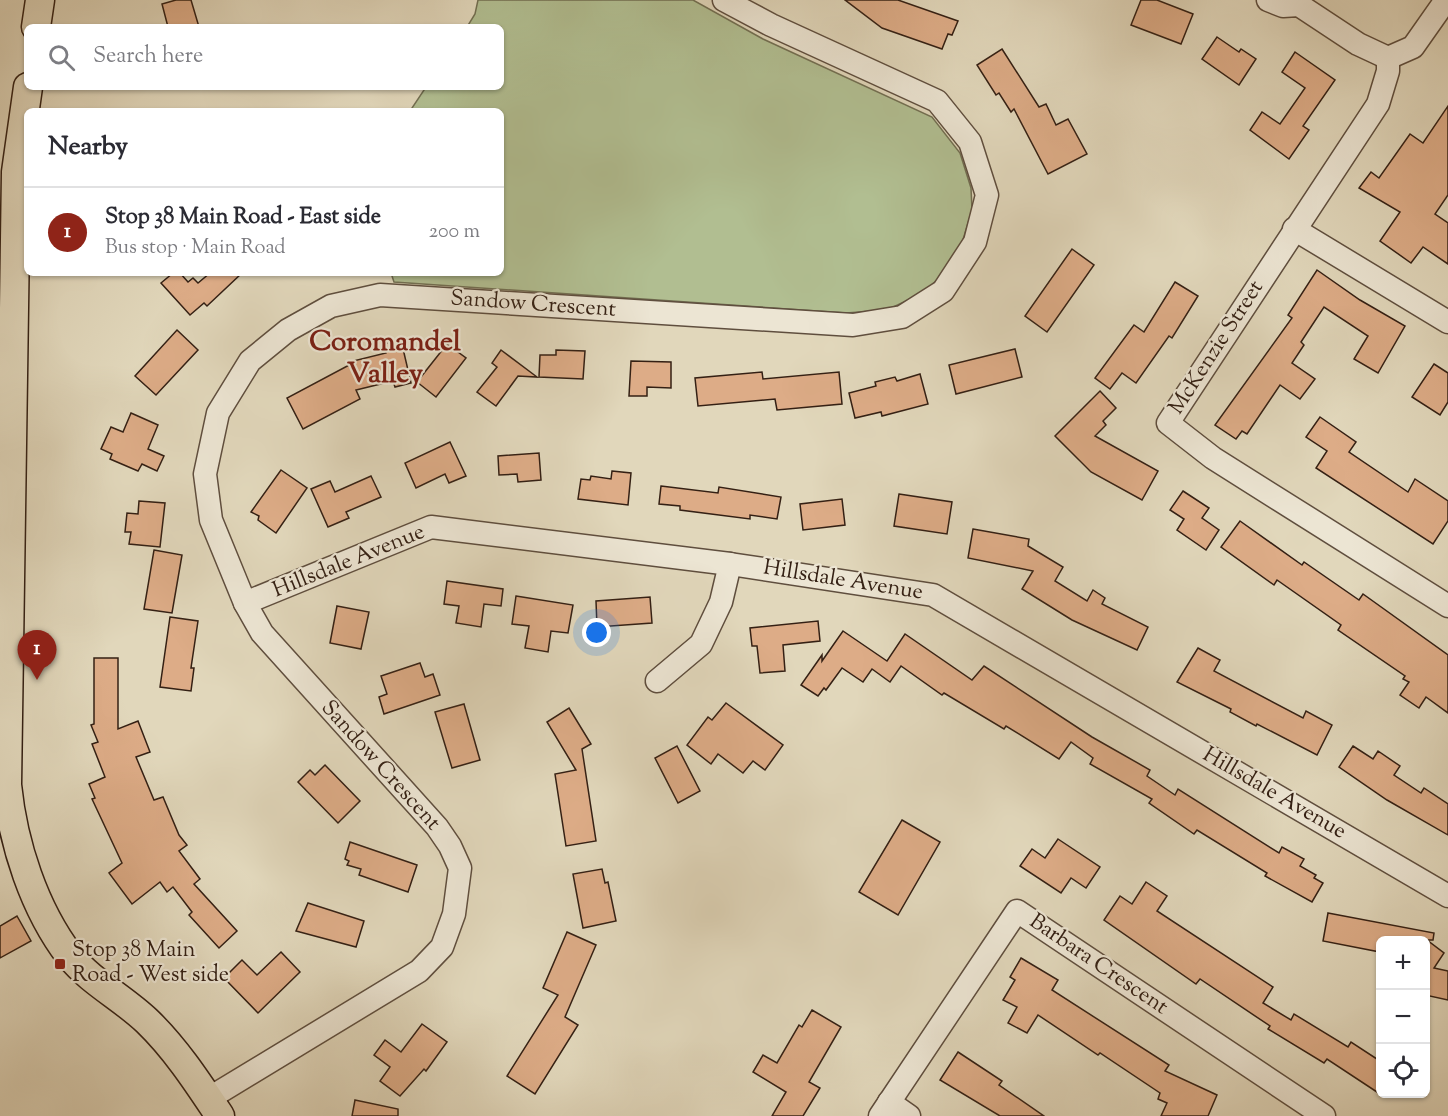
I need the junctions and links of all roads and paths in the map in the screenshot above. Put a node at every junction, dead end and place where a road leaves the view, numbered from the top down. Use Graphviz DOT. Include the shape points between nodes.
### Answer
graph roads {
  1 [pos="40,0"];
  2 [pos="724,0"];
  3 [pos="1268,0"];
  4 [pos="1446,0"];
  5 [pos="1298,3"];
  6 [pos="36,24"];
  7 [pos="1388,58"];
  8 [pos="28,90"];
  9 [pos="25,108"];
  10 [pos="24,115"];
  11 [pos="1294,229"];
  12 [pos="1448,322"];
  13 [pos="6,380"];
  14 [pos="730,564"];
  15 [pos="245,603"];
  16 [pos="1448,606"];
  17 [pos="657,681"];
  18 [pos="1448,896"];
  19 [pos="214,1107"];
  20 [pos="884,1109"];
  21 [pos="909,1116"];
  22 [pos="1324,1116"];
  1 -- 6 [label="main road"];
  2 -- 15 [label="street, Sandow Crescent" via="771,26 937,101 970,142 987,195 975,242 943,291 902,318 854,325 380,295 331,306 288,330 250,361 218,413 205,474 211,520"];
  3 -- 5 [label="street" via="1282,6"];
  4 -- 7 [label="street" via="1413,47"];
  5 -- 7 [label="street" via="1358,44"];
  7 -- 11 [label="street, McKenzie Street" via="1378,104"];
  8 -- 9 [label="main road"];
  10 -- 13 [label="main road" via="16,172"];
  11 -- 12 [label="street"];
  11 -- 16 [label="street, McKenzie Street" via="1168,423 1214,458"];
  13 -- 19 [label="main road" via="7,785 13,829 54,933 72,958 149,1023"];
  14 -- 15 [label="street, Hillsdale Avenue" via="431,527"];
  14 -- 17 [label="street" via="721,602 701,645"];
  14 -- 18 [label="street, Hillsdale Avenue" via="933,595"];
  15 -- 19 [label="street, Sandow Crescent" via="262,633 437,828 460,868 454,914 442,947 419,971"];
  20 -- 21 [label="street"];
  20 -- 22 [label="street, Barbara Crescent" via="1017,911"];
}
